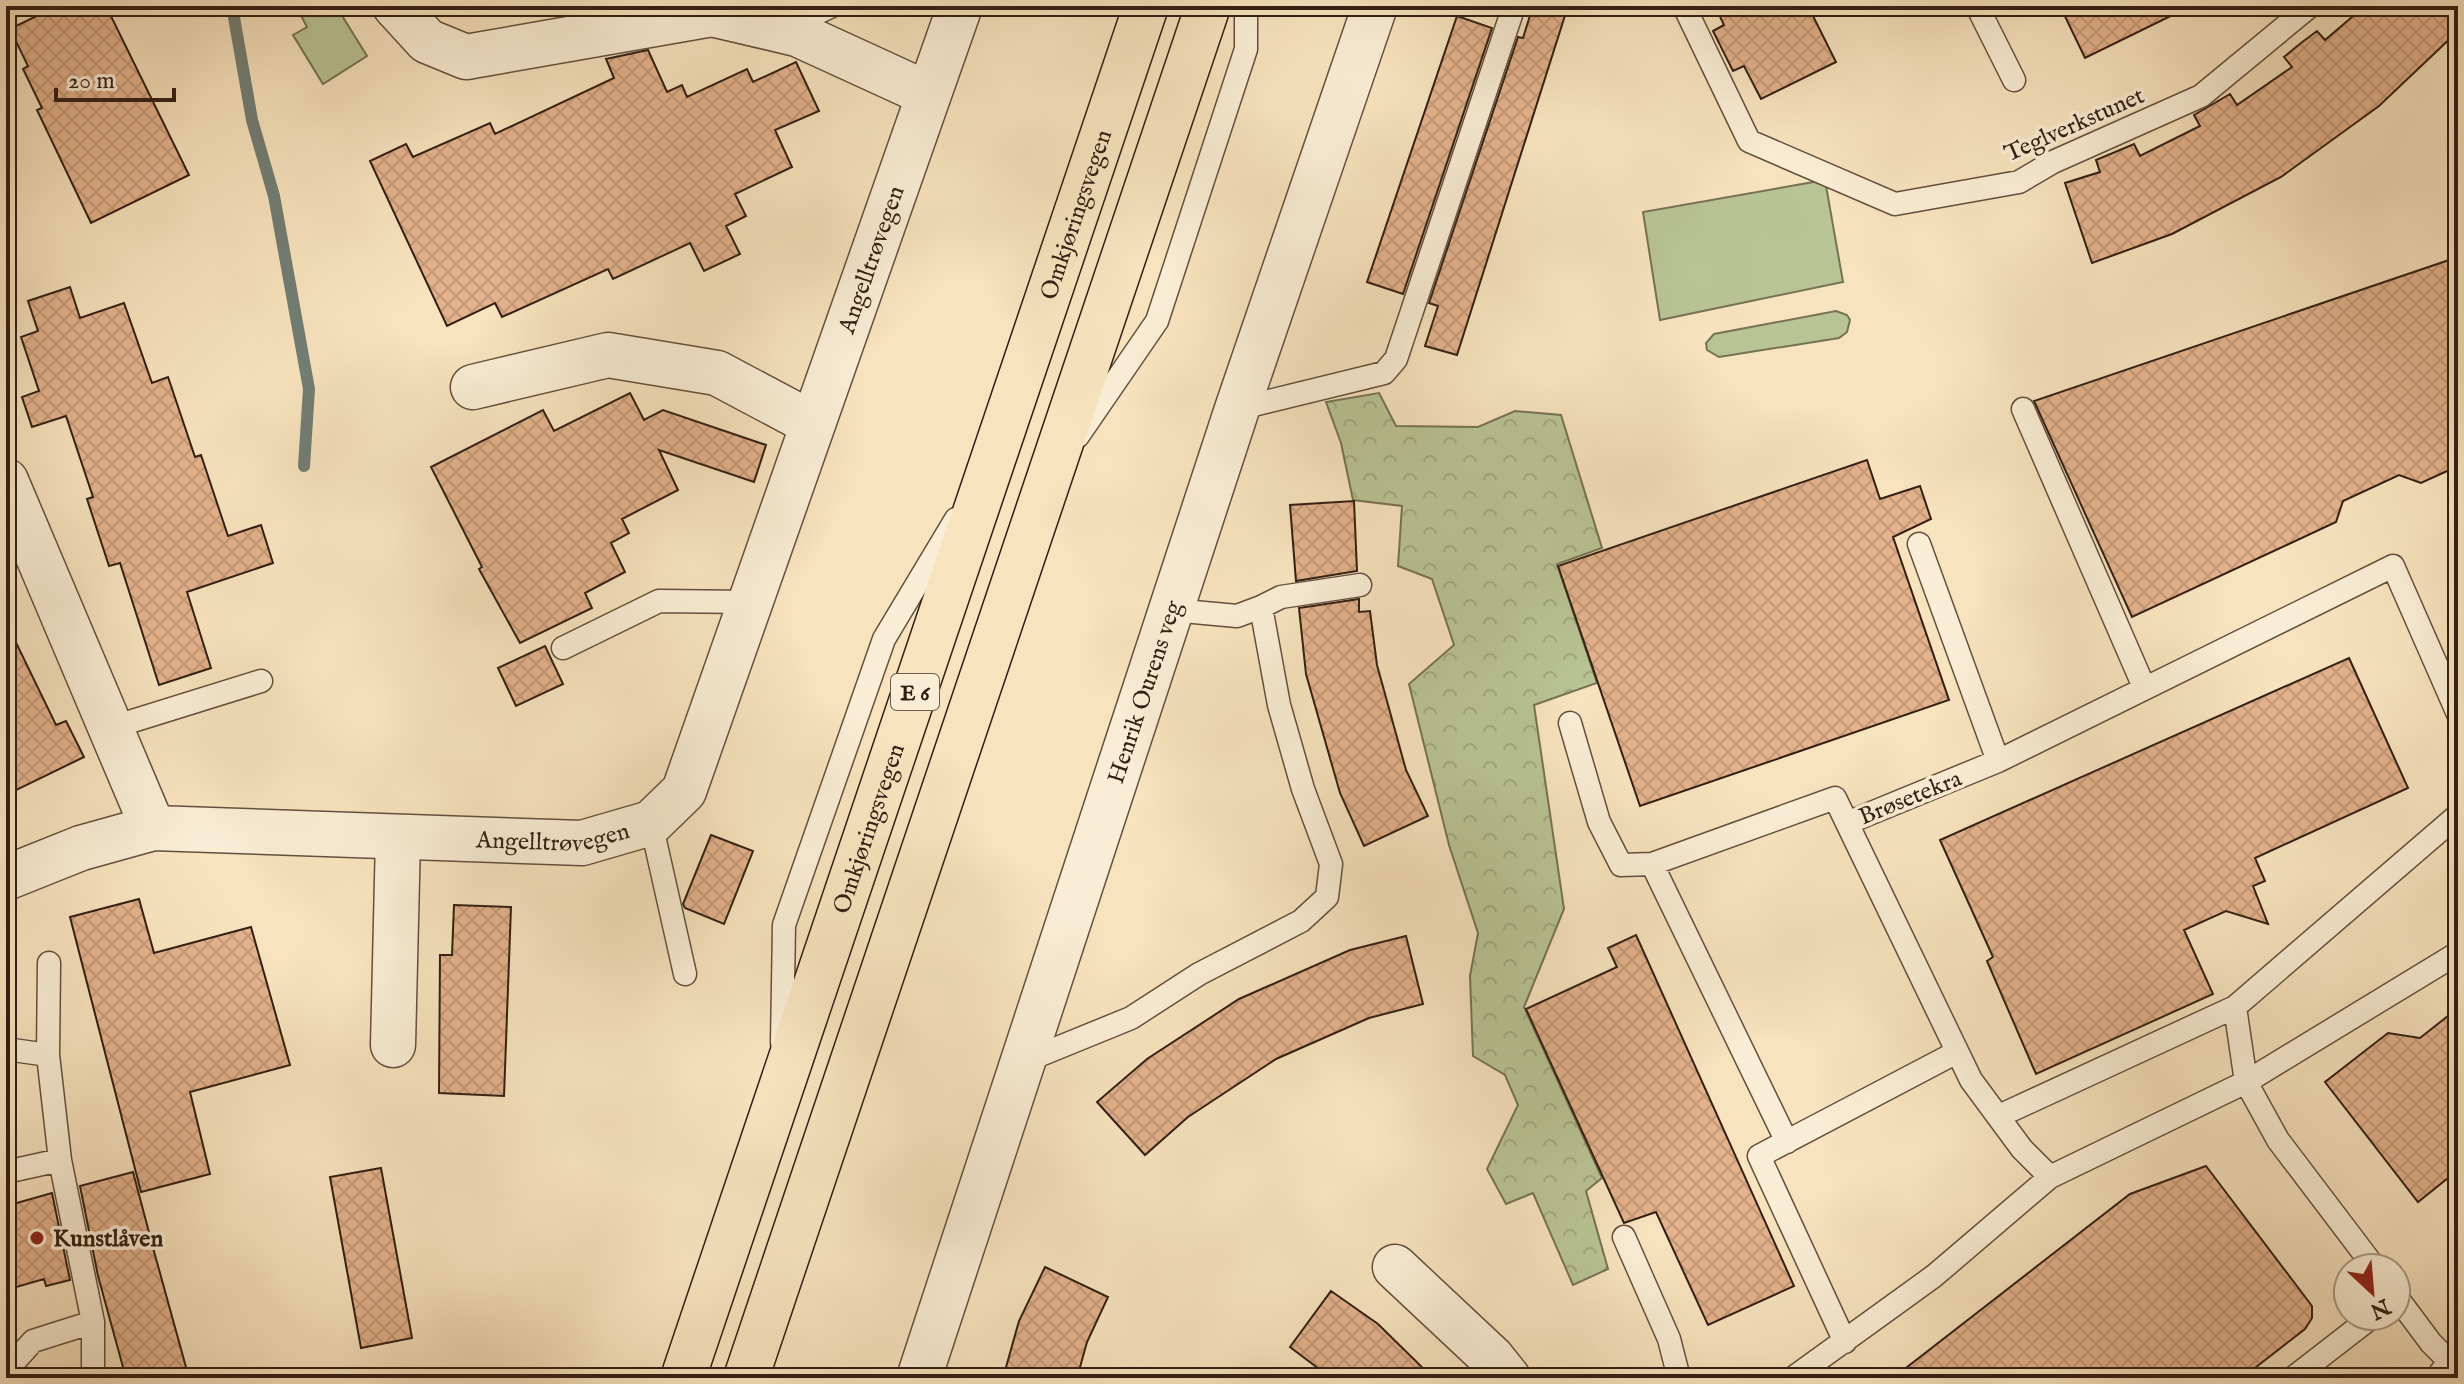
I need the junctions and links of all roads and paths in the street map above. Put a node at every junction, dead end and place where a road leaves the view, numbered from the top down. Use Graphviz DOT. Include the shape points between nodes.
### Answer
graph roads {
  1 [pos="395,6"];
  2 [pos="832,6"];
  3 [pos="960,6"];
  4 [pos="1146,6"];
  5 [pos="1208,6"];
  6 [pos="1246,6"];
  7 [pos="1375,6"];
  8 [pos="1514,6"];
  9 [pos="1684,6"];
  10 [pos="1977,6"];
  11 [pos="2310,6"];
  12 [pos="797,34"];
  13 [pos="2014,80"];
  14 [pos="928,94"];
  15 [pos="473,387"];
  16 [pos="1237,409"];
  17 [pos="2023,409"];
  18 [pos="811,423"];
  19 [pos="1050,476"];
  20 [pos="6,481"];
  21 [pos="1919,544"];
  22 [pos="1360,585"];
  23 [pos="750,602"];
  24 [pos="1261,607"];
  25 [pos="1172,610"];
  26 [pos="563,648"];
  27 [pos="261,681"];
  28 [pos="2144,687"];
  29 [pos="2458,714"];
  30 [pos="1570,723"];
  31 [pos="110,728"];
  32 [pos="1998,761"];
  33 [pos="2458,815"];
  34 [pos="651,823"];
  35 [pos="1847,823"];
  36 [pos="153,828"];
  37 [pos="398,838"];
  38 [pos="1652,864"];
  39 [pos="6,878"];
  40 [pos="2458,953"];
  41 [pos="49,963"];
  42 [pos="685,974"];
  43 [pos="2235,1007"];
  44 [pos="393,1045"];
  45 [pos="6,1049"];
  46 [pos="1957,1052"];
  47 [pos="48,1055"];
  48 [pos="1023,1062"];
  49 [pos="2246,1082"];
  50 [pos="1999,1116"];
  51 [pos="1787,1142"];
  52 [pos="60,1160"];
  53 [pos="6,1172"];
  54 [pos="2050,1177"];
  55 [pos="1624,1237"];
  56 [pos="2363,1252"];
  57 [pos="1395,1267"];
  58 [pos="2412,1318"];
  59 [pos="93,1322"];
  60 [pos="2352,1332"];
  61 [pos="1845,1342"];
  62 [pos="6,1371"];
  63 [pos="2458,1371"];
  64 [pos="93,1378"];
  65 [pos="683,1378"];
  66 [pos="746,1378"];
  67 [pos="919,1378"];
  68 [pos="1508,1378"];
  69 [pos="1679,1378"];
  70 [pos="1793,1378"];
  71 [pos="2293,1378"];
  72 [pos="2450,1378"];
  1 -- 12 [label="street" via="427,41 466,57 712,14"];
  2 -- 12 [label="lane" via="815,14"];
  3 -- 14 [label="street, Angelltrøvegen"];
  4 -- 65 [label="highway, Omkjøringsvegen / E 6"];
  5 -- 19 [label="highway, E 6"];
  6 -- 19 [label="lane" via="1246,49 1157,321"];
  7 -- 16 [label="street, Henrik Ourens veg"];
  8 -- 16 [label="lane" via="1396,359 1384,373"];
  9 -- 11 [label="lane, Teglverkstunet" via="1749,141 1895,204 2019,182 2201,96"];
  10 -- 13 [label="lane"];
  12 -- 14 [label="street"];
  14 -- 18 [label="street, Angelltrøvegen"];
  15 -- 18 [label="street" via="608,355 717,373"];
  16 -- 25 [label="street, Henrik Ourens veg"];
  17 -- 28 [label="lane"];
  18 -- 23 [label="street, Angelltrøvegen"];
  19 -- 66 [label="highway, E 6"];
  20 -- 31 [label="street"];
  21 -- 32 [label="lane"];
  22 -- 24 [label="lane" via="1281,597"];
  23 -- 26 [label="lane" via="659,601"];
  23 -- 34 [label="street, Angelltrøvegen" via="684,791"];
  24 -- 25 [label="lane" via="1237,616"];
  24 -- 48 [label="lane" via="1279,705 1331,864 1327,897 1301,921 1199,974 1131,1018"];
  25 -- 48 [label="street, Henrik Ourens veg"];
  27 -- 31 [label="lane"];
  28 -- 29 [label="lane, Brøsetekra" via="2393,566"];
  28 -- 32 [label="lane, Brøsetekra"];
  30 -- 38 [label="lane" via="1599,822 1621,865"];
  31 -- 36 [label="street"];
  32 -- 35 [label="lane, Brøsetekra"];
  33 -- 43 [label="lane"];
  34 -- 37 [label="street, Angelltrøvegen" via="582,843"];
  34 -- 42 [label="lane"];
  35 -- 38 [label="lane" via="1835,798"];
  35 -- 46 [label="lane, Brøsetekra"];
  36 -- 37 [label="street, Angelltrøvegen"];
  36 -- 39 [label="street, Angelltrøvegen" via="81,848"];
  37 -- 44 [label="street"];
  38 -- 51 [label="lane"];
  40 -- 49 [label="lane"];
  41 -- 47 [label="lane"];
  43 -- 49 [label="lane"];
  43 -- 50 [label="lane"];
  45 -- 47 [label="lane"];
  46 -- 50 [label="lane, Brøsetekra"];
  46 -- 51 [label="lane"];
  47 -- 52 [label="lane"];
  48 -- 67 [label="street, Henrik Ourens veg"];
  49 -- 54 [label="lane"];
  49 -- 56 [label="lane" via="2278,1140"];
  50 -- 54 [label="lane, Brøsetekra"];
  51 -- 61 [label="lane" via="1759,1156"];
  52 -- 53 [label="lane"];
  52 -- 59 [label="lane"];
  54 -- 61 [label="lane" via="1934,1276"];
  55 -- 69 [label="lane" via="1669,1339"];
  57 -- 68 [label="street"];
  58 -- 63 [label="lane"];
  59 -- 62 [label="lane" via="33,1341"];
  59 -- 64 [label="lane"];
  60 -- 71 [label="lane"];
  61 -- 70 [label="lane"];
  63 -- 72 [label="street"];
}
